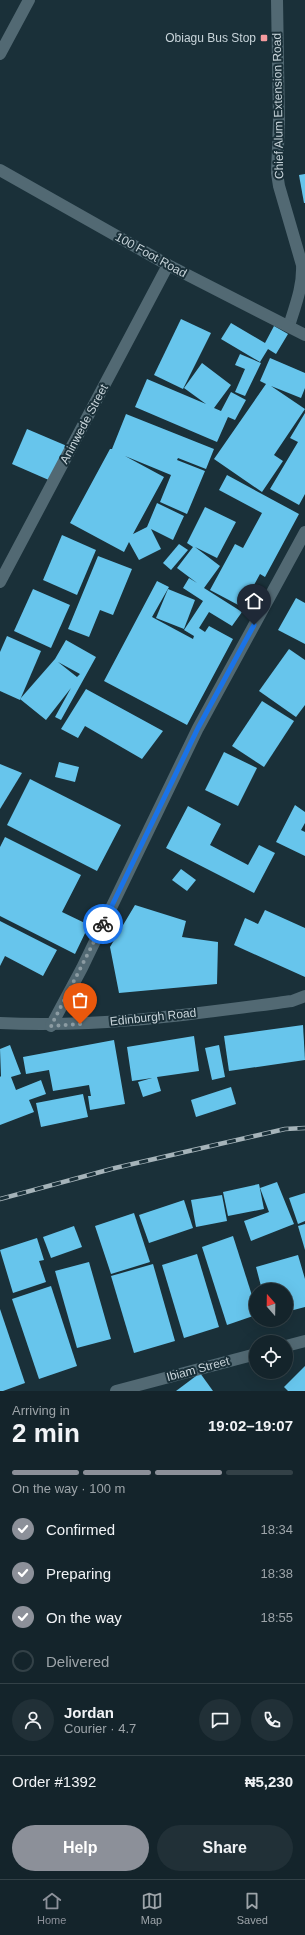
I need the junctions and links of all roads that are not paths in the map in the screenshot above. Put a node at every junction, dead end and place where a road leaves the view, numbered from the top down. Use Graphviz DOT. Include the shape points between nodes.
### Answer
graph roads {
  1 [pos="29,0"];
  2 [pos="277,0"];
  3 [pos="0,54"];
  4 [pos="0,170"];
  5 [pos="168,265"];
  6 [pos="289,326"];
  7 [pos="305,335"];
  8 [pos="305,532"];
  9 [pos="0,582"];
  10 [pos="305,996"];
  11 [pos="0,1023"];
  12 [pos="51,1026"];
  13 [pos="305,1341"];
  14 [pos="293,1344"];
  15 [pos="249,1356"];
  16 [pos="116,1391"];
  1 -- 3 [label="street"];
  2 -- 6 [label="street, Chief Alum Extension Road" via="277,173 302,265 303,278"];
  4 -- 5 [label="street, 100 Foot Road"];
  5 -- 6 [label="street, 100 Foot Road"];
  5 -- 9 [label="street, Aninwede Street"];
  6 -- 7 [label="street, 100 Foot Road"];
  8 -- 12 [label="street" via="198,728"];
  10 -- 12 [label="street, Edinburgh Road" via="292,1001 225,1010"];
  11 -- 12 [label="street, Edinburgh Road"];
  13 -- 14 [label="street"];
  15 -- 16 [label="street, Ibiam Street"];
}
